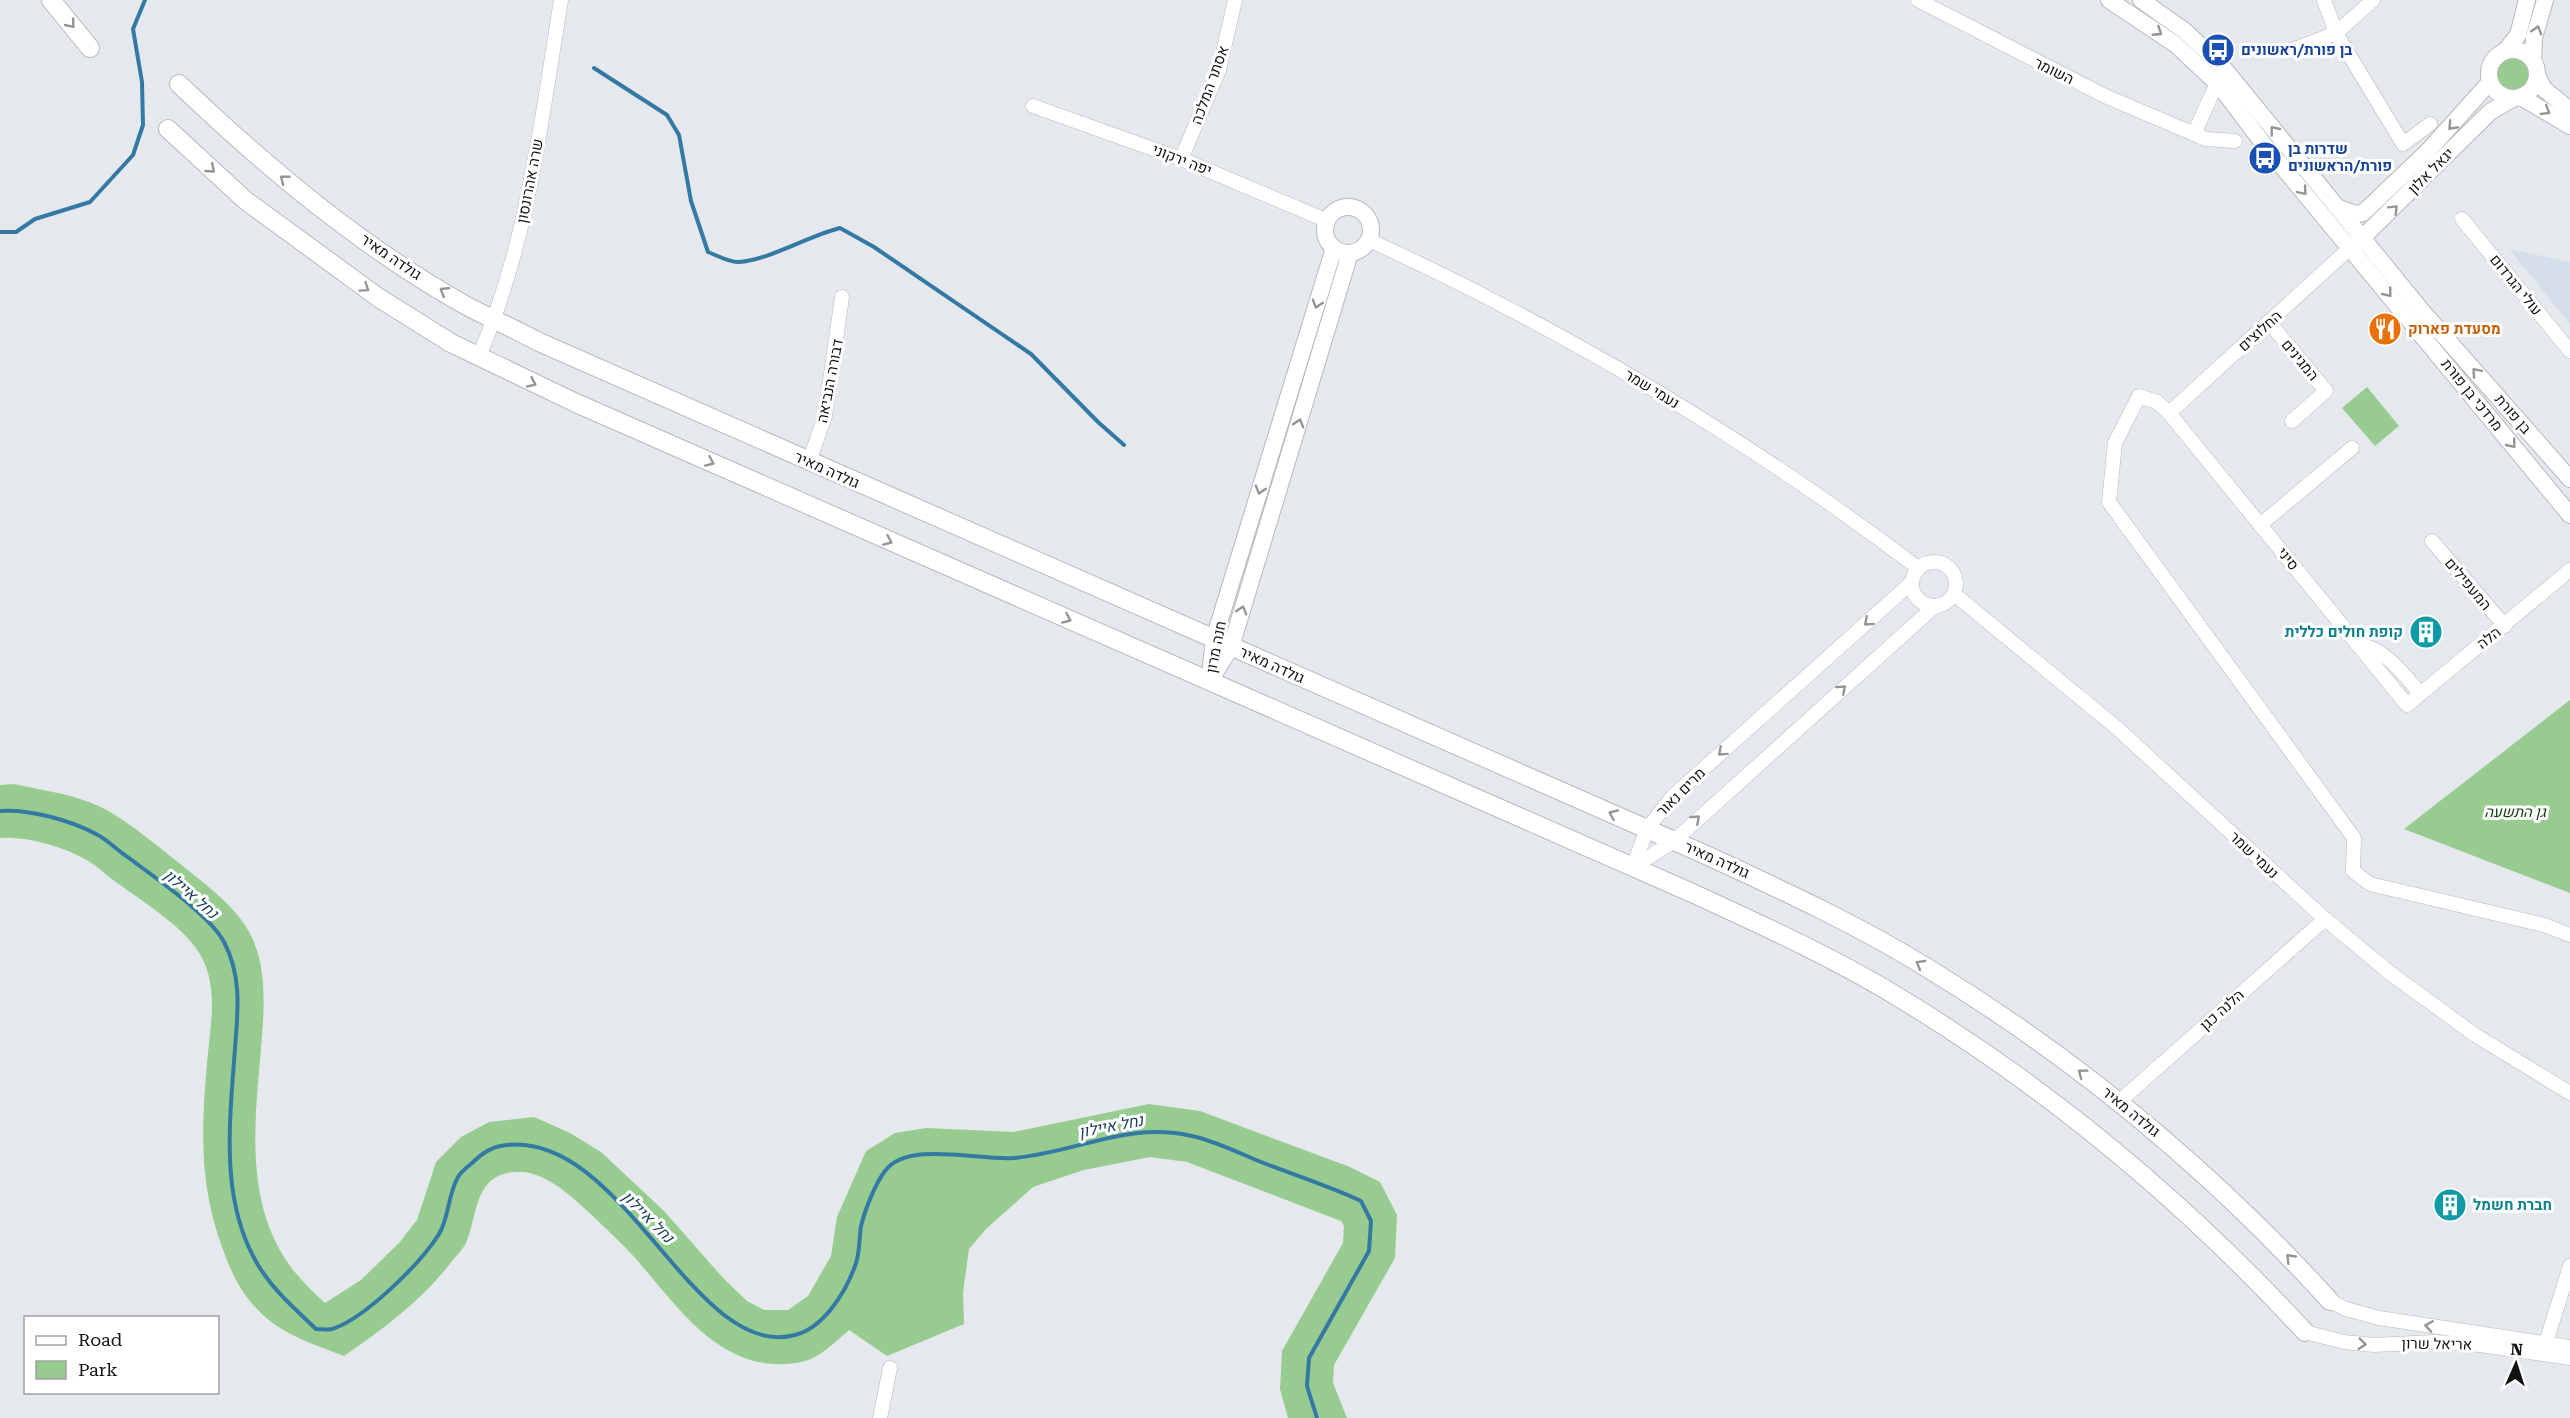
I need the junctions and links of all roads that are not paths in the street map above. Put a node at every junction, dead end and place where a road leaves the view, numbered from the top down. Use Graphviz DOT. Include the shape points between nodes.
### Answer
graph roads {
  1 [pos="51,0"];
  2 [pos="561,0"];
  3 [pos="1918,0"];
  4 [pos="2109,0"];
  5 [pos="2140,0"];
  6 [pos="2324,0"];
  7 [pos="2373,0"];
  8 [pos="2527,0"];
  9 [pos="2545,0"];
  10 [pos="1235,5"];
  11 [pos="2336,33"];
  12 [pos="90,48"];
  13 [pos="2292,50"];
  14 [pos="2505,51"];
  15 [pos="2535,68"];
  16 [pos="2490,82"];
  17 [pos="2217,83"];
  18 [pos="179,84"];
  19 [pos="2518,97"];
  20 [pos="1034,106"];
  21 [pos="2570,110"];
  22 [pos="2430,123"];
  23 [pos="2570,126"];
  24 [pos="168,129"];
  25 [pos="2194,134"];
  26 [pos="2235,141"];
  27 [pos="2406,141"];
  28 [pos="2427,152"];
  29 [pos="2445,158"];
  30 [pos="1181,159"];
  31 [pos="2339,208"];
  32 [pos="2462,219"];
  33 [pos="1328,220"];
  34 [pos="1369,240"];
  35 [pos="2356,244"];
  36 [pos="1342,250"];
  37 [pos="842,297"];
  38 [pos="495,319"];
  39 [pos="2269,322"];
  40 [pos="2570,351"];
  41 [pos="479,356"];
  42 [pos="2169,413"];
  43 [pos="2292,421"];
  44 [pos="2352,448"];
  45 [pos="809,462"];
  46 [pos="2570,479"];
  47 [pos="2570,515"];
  48 [pos="2260,525"];
  49 [pos="2432,541"];
  50 [pos="1918,568"];
  51 [pos="2570,570"];
  52 [pos="1911,583"];
  53 [pos="1954,594"];
  54 [pos="1935,606"];
  55 [pos="2505,626"];
  56 [pos="1223,643"];
  57 [pos="2357,643"];
  58 [pos="1209,682"];
  59 [pos="2420,693"];
  60 [pos="2407,705"];
  61 [pos="1647,829"];
  62 [pos="1674,841"];
  63 [pos="1633,867"];
  64 [pos="2325,919"];
  65 [pos="2570,935"];
  66 [pos="2570,1093"];
  67 [pos="2120,1101"];
  68 [pos="2570,1266"];
  69 [pos="2330,1301"];
  70 [pos="2305,1332"];
  71 [pos="2570,1347"];
  72 [pos="2544,1349"];
  73 [pos="2570,1358"];
  74 [pos="890,1368"];
  75 [pos="880,1418"];
  1 -- 12 [label="main road, one-way"];
  2 -- 38 [label="street, שרה אהרונסון" via="525,216"];
  3 -- 25 [label="street, השומר" via="2105,96"];
  4 -- 17 [label="street, one-way" via="2175,44"];
  31 -- 5 [label="street, one-way" via="2221,65 2185,31"];
  6 -- 11 [label="street"];
  7 -- 11 [label="street"];
  8 -- 14 [label="street" via="2518,35"];
  15 -- 9 [label="street, one-way" via="2534,38"];
  10 -- 30 [label="street, אסתר המלכה" via="1219,70"];
  11 -- 13 [label="street"];
  11 -- 27 [label="street" via="2403,144"];
  14 -- 15 [label="street" via="2523,52"];
  14 -- 16 [label="street" via="2493,60 2488,74"];
  15 -- 19 [label="street" via="2533,88"];
  15 -- 21 [label="street" via="2544,89"];
  16 -- 19 [label="street" via="2499,94"];
  16 -- 28 [label="street, יגאל אלון, one-way"];
  17 -- 25 [label="street"];
  17 -- 35 [label="street, one-way" via="2262,142"];
  38 -- 18 [label="main road, גולדה מאיר, one-way" via="401,264 311,200 232,135"];
  19 -- 23 [label="street, one-way"];
  19 -- 29 [label="street, יגאל אלון" via="2497,106"];
  20 -- 30 [label="street, יפה ירקוני"];
  22 -- 27 [label="street"];
  24 -- 41 [label="main road, one-way" via="245,200 325,261 433,332"];
  25 -- 26 [label="street, השומר" via="2205,139"];
  27 -- 28 [label="street"];
  28 -- 29 [label="street"];
  28 -- 31 [label="street, יגאל אלון" via="2363,213"];
  35 -- 29 [label="street, יגאל אלון, one-way"];
  30 -- 33 [label="street, יפה ירקוני"];
  31 -- 35 [label="street"];
  32 -- 40 [label="street, עולי הגרדום"];
  33 -- 34 [label="street" via="1341,209 1358,210 1370,223"];
  33 -- 36 [label="street" via="1327,238"];
  34 -- 36 [label="street" via="1364,247"];
  34 -- 50 [label="street, נעמי שמר" via="1506,307 1697,416 1848,515"];
  35 -- 39 [label="street, החלוצים"];
  46 -- 35 [label="street, בן פורת, one-way"];
  35 -- 47 [label="street, מרדכי בן פורת, one-way"];
  36 -- 56 [label="street, חנה מרון"];
  37 -- 45 [label="street, דבורה הנביאה" via="825,416"];
  38 -- 41 [label="street, שרה אהרונסון"];
  38 -- 45 [label="main road, גולדה מאיר" via="592,367"];
  39 -- 42 [label="street, החלוצים"];
  39 -- 43 [label="street, המגינים" via="2326,391"];
  41 -- 58 [label="main road, one-way" via="576,403"];
  42 -- 48 [label="street, סיני"];
  42 -- 65 [label="street, סיני" via="2157,402 2139,396 2115,443 2109,502 2354,838 2353,871 2370,884 2544,925"];
  44 -- 48 [label="street"];
  45 -- 56 [label="main road, גולדה מאיר"];
  48 -- 57 [label="street, סיני"];
  49 -- 55 [label="street, המעפילים"];
  50 -- 52 [label="street"];
  50 -- 53 [label="street" via="1926,562 1944,563 1955,576"];
  51 -- 55 [label="street, הלה"];
  52 -- 54 [label="street" via="1917,599"];
  52 -- 61 [label="street, מרים נאור, one-way" via="1673,796"];
  53 -- 54 [label="street" via="1949,601"];
  53 -- 64 [label="street, נעמי שמר" via="2117,728"];
  62 -- 54 [label="street, מרים נאור, one-way"];
  55 -- 59 [label="street, הלה"];
  56 -- 58 [label="street, חנה מרון"];
  61 -- 56 [label="main road, גולדה מאיר, one-way"];
  57 -- 59 [label="street" via="2386,656"];
  57 -- 60 [label="street, סיני"];
  58 -- 63 [label="main road"];
  59 -- 60 [label="street, הלה"];
  61 -- 62 [label="main road, גולדה מאיר"];
  61 -- 63 [label="street, מרים נאור"];
  62 -- 63 [label="street, מרים נאור"];
  67 -- 62 [label="main road, גולדה מאיר, one-way" via="2039,1041 1928,968 1820,908"];
  63 -- 70 [label="main road" via="1864,977 2006,1067 2164,1191"];
  64 -- 66 [label="street, נעמי שמר" via="2437,1008"];
  64 -- 67 [label="street, הלנה כגן"];
  69 -- 67 [label="main road, גולדה מאיר, one-way" via="2232,1199"];
  68 -- 72 [label="street"];
  72 -- 69 [label="street, אריאל שרון, one-way" via="2379,1318"];
  70 -- 72 [label="street, אריאל שרון, one-way" via="2374,1345 2434,1342"];
  71 -- 72 [label="street, אריאל שרון"];
  72 -- 73 [label="street, אריאל שרון"];
  74 -- 75 [label="street"];
}
